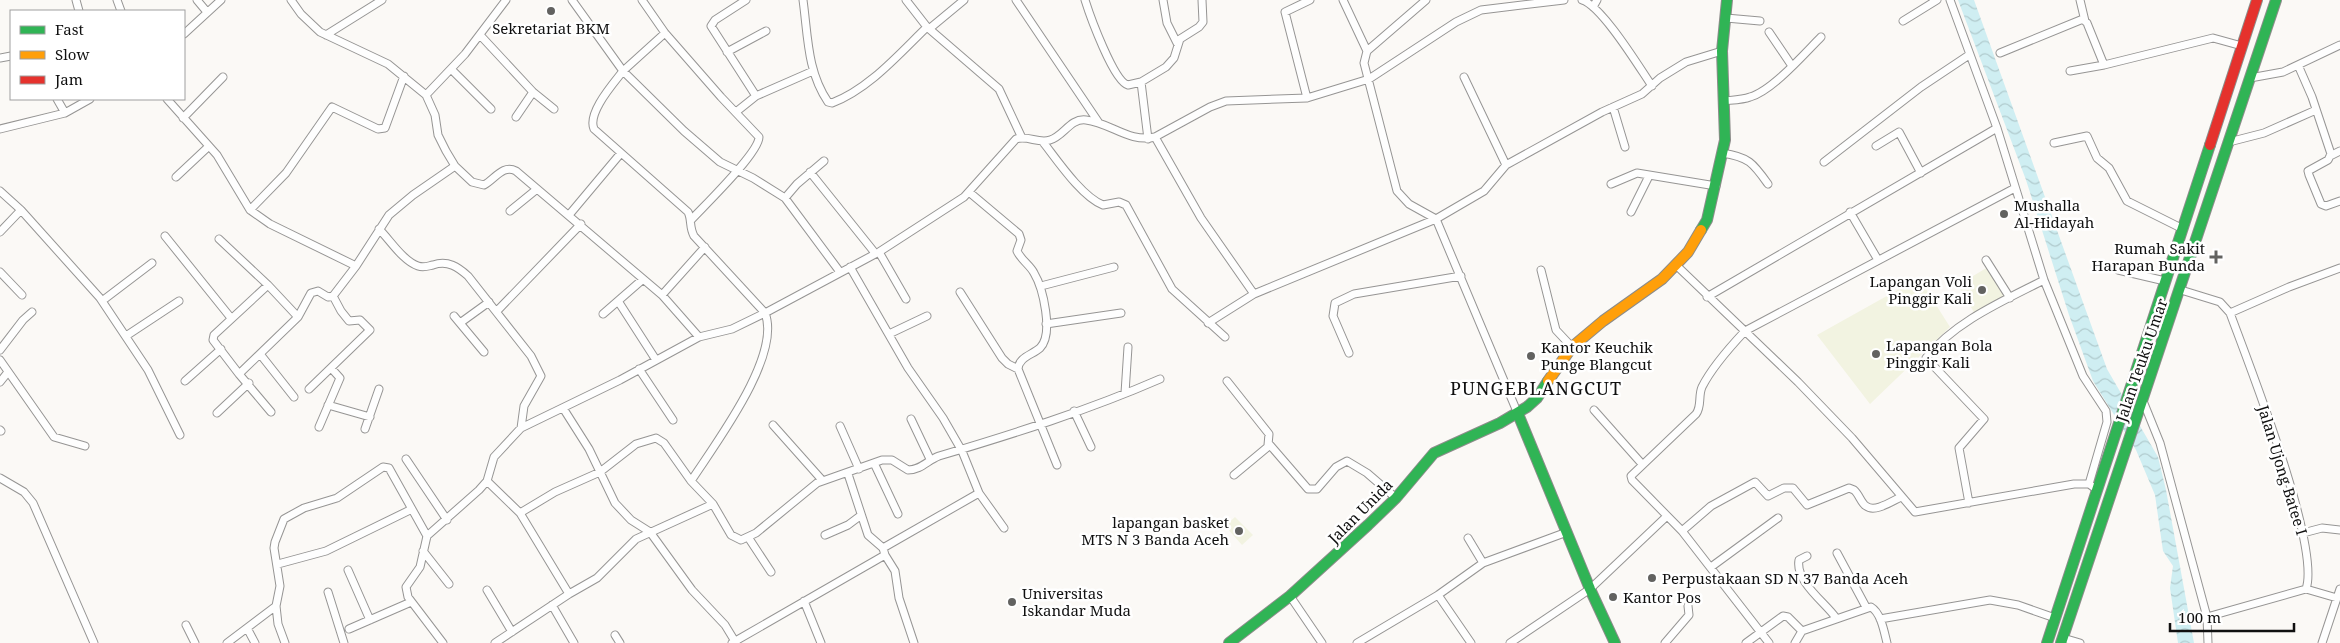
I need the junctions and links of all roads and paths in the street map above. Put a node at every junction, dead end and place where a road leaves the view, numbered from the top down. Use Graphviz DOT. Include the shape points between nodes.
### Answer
graph roads {
  1 [pos="197,0"];
  2 [pos="221,0"];
  3 [pos="291,0"];
  4 [pos="382,0"];
  5 [pos="494,0"];
  6 [pos="506,0"];
  7 [pos="572,0"];
  8 [pos="642,0"];
  9 [pos="746,0"];
  10 [pos="803,0"];
  11 [pos="906,0"];
  12 [pos="964,0"];
  13 [pos="1016,0"];
  14 [pos="1085,0"];
  15 [pos="1163,0"];
  16 [pos="1202,0"];
  17 [pos="1310,0"];
  18 [pos="1343,0"];
  19 [pos="1426,0"];
  20 [pos="1564,0"];
  21 [pos="1582,0"];
  22 [pos="1597,0"];
  23 [pos="1727,0"];
  24 [pos="1937,0"];
  25 [pos="1950,0"];
  26 [pos="2080,0"];
  27 [pos="2257,0"];
  28 [pos="2276,0"];
  29 [pos="1415,3"];
  30 [pos="1492,4"];
  31 [pos="500,7"];
  32 [pos="1593,8"];
  33 [pos="208,12"];
  34 [pos="1726,18"];
  35 [pos="1760,21"];
  36 [pos="1903,21"];
  37 [pos="2085,21"];
  38 [pos="928,28"];
  39 [pos="766,31"];
  40 [pos="1769,32"];
  41 [pos="185,33"];
  42 [pos="665,33"];
  43 [pos="326,35"];
  44 [pos="480,35"];
  45 [pos="1821,36"];
  46 [pos="1177,43"];
  47 [pos="2340,45"];
  48 [pos="2242,46"];
  49 [pos="1367,51"];
  50 [pos="1722,51"];
  51 [pos="727,52"];
  52 [pos="2000,53"];
  53 [pos="1969,54"];
  54 [pos="2104,65"];
  55 [pos="2298,65"];
  56 [pos="1792,66"];
  57 [pos="451,69"];
  58 [pos="623,71"];
  59 [pos="813,71"];
  60 [pos="2070,71"];
  61 [pos="223,76"];
  62 [pos="404,76"];
  63 [pos="1464,77"];
  64 [pos="2250,78"];
  65 [pos="1370,79"];
  66 [pos="1140,82"];
  67 [pos="1652,86"];
  68 [pos="533,92"];
  69 [pos="426,94"];
  70 [pos="756,96"];
  71 [pos="1307,98"];
  72 [pos="58,100"];
  73 [pos="88,100"];
  74 [pos="168,100"];
  75 [pos="1723,100"];
  76 [pos="1613,107"];
  77 [pos="491,109"];
  78 [pos="554,109"];
  79 [pos="2316,110"];
  80 [pos="736,112"];
  81 [pos="64,113"];
  82 [pos="516,117"];
  83 [pos="183,118"];
  84 [pos="1099,123"];
  85 [pos="1997,128"];
  86 [pos="0,129"];
  87 [pos="1022,138"];
  88 [pos="1152,138"];
  89 [pos="1043,142"];
  90 [pos="2229,142"];
  91 [pos="2054,143"];
  92 [pos="1625,146"];
  93 [pos="1876,146"];
  94 [pos="208,147"];
  95 [pos="2340,152"];
  96 [pos="1722,153"];
  97 [pos="621,154"];
  98 [pos="2330,156"];
  99 [pos="824,161"];
  100 [pos="1824,162"];
  101 [pos="1506,165"];
  102 [pos="455,166"];
  103 [pos="736,172"];
  104 [pos="810,172"];
  105 [pos="1921,173"];
  106 [pos="1649,176"];
  107 [pos="176,177"];
  108 [pos="1611,184"];
  109 [pos="1768,184"];
  110 [pos="1716,186"];
  111 [pos="537,188"];
  112 [pos="2016,188"];
  113 [pos="0,191"];
  114 [pos="969,192"];
  115 [pos="785,198"];
  116 [pos="2340,201"];
  117 [pos="21,210"];
  118 [pos="250,210"];
  119 [pos="510,211"];
  120 [pos="1631,212"];
  121 [pos="1850,212"];
  122 [pos="569,215"];
  123 [pos="1436,219"];
  124 [pos="691,220"];
  125 [pos="581,224"];
  126 [pos="379,229"];
  127 [pos="2182,229"];
  128 [pos="0,232"];
  129 [pos="165,236"];
  130 [pos="219,239"];
  131 [pos="705,247"];
  132 [pos="877,252"];
  133 [pos="1878,260"];
  134 [pos="1986,260"];
  135 [pos="152,263"];
  136 [pos="356,266"];
  137 [pos="850,266"];
  138 [pos="1677,266"];
  139 [pos="1114,267"];
  140 [pos="2340,268"];
  141 [pos="1541,270"];
  142 [pos="2118,270"];
  143 [pos="0,272"];
  144 [pos="840,272"];
  145 [pos="1461,276"];
  146 [pos="642,280"];
  147 [pos="2044,280"];
  148 [pos="2165,281"];
  149 [pos="268,285"];
  150 [pos="1041,286"];
  151 [pos="2180,290"];
  152 [pos="960,292"];
  153 [pos="1254,294"];
  154 [pos="22,295"];
  155 [pos="662,295"];
  156 [pos="333,296"];
  157 [pos="1706,297"];
  158 [pos="2010,298"];
  159 [pos="906,299"];
  160 [pos="102,301"];
  161 [pos="179,301"];
  162 [pos="618,301"];
  163 [pos="489,302"];
  164 [pos="497,311"];
  165 [pos="32,312"];
  166 [pos="765,313"];
  167 [pos="1121,313"];
  168 [pos="2230,313"];
  169 [pos="603,314"];
  170 [pos="454,316"];
  171 [pos="927,316"];
  172 [pos="298,317"];
  173 [pos="232,318"];
  174 [pos="460,323"];
  175 [pos="1208,323"];
  176 [pos="1046,324"];
  177 [pos="1745,331"];
  178 [pos="889,334"];
  179 [pos="126,336"];
  180 [pos="699,337"];
  181 [pos="1225,337"];
  182 [pos="1128,347"];
  183 [pos="1572,347"];
  184 [pos="221,349"];
  185 [pos="0,350"];
  186 [pos="484,352"];
  187 [pos="1349,353"];
  188 [pos="260,354"];
  189 [pos="0,360"];
  190 [pos="656,360"];
  191 [pos="331,368"];
  192 [pos="640,369"];
  193 [pos="1018,369"];
  194 [pos="8,372"];
  195 [pos="240,374"];
  196 [pos="2134,377"];
  197 [pos="1160,378"];
  198 [pos="185,381"];
  199 [pos="1227,381"];
  200 [pos="2149,381"];
  201 [pos="0,382"];
  202 [pos="249,384"];
  203 [pos="309,389"];
  204 [pos="379,389"];
  205 [pos="1126,393"];
  206 [pos="294,397"];
  207 [pos="2142,403"];
  208 [pos="328,405"];
  209 [pos="563,408"];
  210 [pos="1594,410"];
  211 [pos="1074,411"];
  212 [pos="271,412"];
  213 [pos="217,414"];
  214 [pos="1518,414"];
  215 [pos="370,417"];
  216 [pos="911,419"];
  217 [pos="673,420"];
  218 [pos="1039,424"];
  219 [pos="773,425"];
  220 [pos="840,426"];
  221 [pos="319,428"];
  222 [pos="366,428"];
  223 [pos="521,428"];
  224 [pos="180,435"];
  225 [pos="1268,445"];
  226 [pos="85,446"];
  227 [pos="1091,447"];
  228 [pos="962,451"];
  229 [pos="406,459"];
  230 [pos="930,459"];
  231 [pos="874,463"];
  232 [pos="1642,464"];
  233 [pos="1057,465"];
  234 [pos="859,469"];
  235 [pos="600,472"];
  236 [pos="848,474"];
  237 [pos="1234,475"];
  238 [pos="0,478"];
  239 [pos="822,480"];
  240 [pos="487,481"];
  241 [pos="691,481"];
  242 [pos="2092,487"];
  243 [pos="979,493"];
  244 [pos="1900,497"];
  245 [pos="1396,498"];
  246 [pos="1969,503"];
  247 [pos="713,504"];
  248 [pos="412,509"];
  249 [pos="520,513"];
  250 [pos="898,514"];
  251 [pos="860,516"];
  252 [pos="1667,516"];
  253 [pos="1778,518"];
  254 [pos="447,520"];
  255 [pos="1004,528"];
  256 [pos="2340,530"];
  257 [pos="1682,531"];
  258 [pos="650,532"];
  259 [pos="1567,532"];
  260 [pos="2303,533"];
  261 [pos="825,535"];
  262 [pos="427,536"];
  263 [pos="748,537"];
  264 [pos="1468,538"];
  265 [pos="423,551"];
  266 [pos="884,551"];
  267 [pos="1837,553"];
  268 [pos="1807,556"];
  269 [pos="1483,563"];
  270 [pos="278,564"];
  271 [pos="1711,567"];
  272 [pos="348,570"];
  273 [pos="771,572"];
  274 [pos="449,584"];
  275 [pos="1590,589"];
  276 [pos="2306,589"];
  277 [pos="2340,589"];
  278 [pos="487,590"];
  279 [pos="328,592"];
  280 [pos="569,594"];
  281 [pos="1438,595"];
  282 [pos="1290,596"];
  283 [pos="2337,598"];
  284 [pos="804,601"];
  285 [pos="411,602"];
  286 [pos="552,605"];
  287 [pos="276,606"];
  288 [pos="1688,606"];
  289 [pos="1866,607"];
  290 [pos="2207,616"];
  291 [pos="1836,618"];
  292 [pos="2055,618"];
  293 [pos="1880,619"];
  294 [pos="370,620"];
  295 [pos="186,625"];
  296 [pos="247,628"];
  297 [pos="349,630"];
  298 [pos="512,632"];
  299 [pos="1762,632"];
  300 [pos="1802,633"];
  301 [pos="615,635"];
  302 [pos="2062,640"];
  303 [pos="94,643"];
  304 [pos="195,643"];
  305 [pos="227,643"];
  306 [pos="255,643"];
  307 [pos="285,643"];
  308 [pos="344,643"];
  309 [pos="442,643"];
  310 [pos="495,643"];
  311 [pos="574,643"];
  312 [pos="620,643"];
  313 [pos="734,643"];
  314 [pos="821,643"];
  315 [pos="914,643"];
  316 [pos="1229,643"];
  317 [pos="1322,643"];
  318 [pos="1357,643"];
  319 [pos="1470,643"];
  320 [pos="1510,643"];
  321 [pos="1615,643"];
  322 [pos="1665,643"];
  323 [pos="1746,643"];
  324 [pos="1769,643"];
  325 [pos="1795,643"];
  326 [pos="1806,643"];
  327 [pos="1887,643"];
  328 [pos="2047,643"];
  329 [pos="2080,643"];
  330 [pos="2208,643"];
  331 [pos="2322,643"];
  1 -- 33 [label="street"];
  2 -- 33 [label="street"];
  3 -- 43 [label="street" via="313,27"];
  4 -- 43 [label="street"];
  5 -- 31 [label="street"];
  6 -- 31 [label="street"];
  7 -- 58 [label="street"];
  8 -- 42 [label="street"];
  9 -- 51 [label="street" via="711,26"];
  10 -- 59 [label="street" via="805,34"];
  11 -- 38 [label="street"];
  12 -- 38 [label="street"];
  13 -- 84 [label="street"];
  14 -- 66 [label="street" via="1119,79 1128,85"];
  15 -- 46 [label="street" via="1167,23"];
  16 -- 46 [label="street" via="1203,22"];
  17 -- 71 [label="street" via="1285,12"];
  18 -- 49 [label="street"];
  19 -- 29 [label="street"];
  20 -- 30 [label="street"];
  21 -- 32 [label="street"];
  22 -- 32 [label="street"];
  23 -- 34 [label="main road, Jalan Unida"];
  24 -- 36 [label="street"];
  25 -- 53 [label="street"];
  26 -- 37 [label="street"];
  27 -- 48 [label="main road, Jalan Teuku Umar"];
  28 -- 64 [label="main road, Jalan Teuku Umar"];
  29 -- 49 [label="street" via="1392,31"];
  30 -- 65 [label="street" via="1456,22"];
  31 -- 44 [label="street"];
  32 -- 67 [label="street"];
  33 -- 41 [label="street"];
  34 -- 35 [label="street"];
  34 -- 50 [label="main road, Jalan Unida"];
  37 -- 52 [label="street" via="2075,21"];
  37 -- 54 [label="street"];
  38 -- 59 [label="street" via="853,92 835,102 827,101"];
  38 -- 87 [label="street" via="999,89"];
  39 -- 51 [label="street"];
  40 -- 56 [label="street"];
  42 -- 58 [label="street"];
  42 -- 80 [label="street"];
  43 -- 62 [label="street" via="369,54"];
  44 -- 57 [label="street"];
  44 -- 68 [label="street"];
  45 -- 56 [label="street"];
  46 -- 66 [label="street" via="1171,62"];
  47 -- 55 [label="street"];
  48 -- 54 [label="street" via="2212,38"];
  48 -- 127 [label="main road, Jalan Teuku Umar"];
  49 -- 65 [label="street" via="1363,60"];
  50 -- 67 [label="street" via="1686,62"];
  50 -- 75 [label="main road, Jalan Unida"];
  51 -- 70 [label="street"];
  53 -- 85 [label="street"];
  53 -- 100 [label="street"];
  54 -- 60 [label="street"];
  55 -- 64 [label="street" via="2283,72"];
  55 -- 79 [label="street"];
  56 -- 75 [label="street" via="1751,97"];
  57 -- 69 [label="street"];
  57 -- 77 [label="street"];
  58 -- 97 [label="street" via="596,109 592,120 594,129"];
  58 -- 103 [label="street" via="684,131"];
  59 -- 70 [label="street"];
  61 -- 83 [label="street"];
  62 -- 69 [label="street"];
  62 -- 118 [label="street" via="384,128 378,130 332,106 286,173"];
  63 -- 101 [label="street"];
  64 -- 90 [label="main road, Jalan Teuku Umar"];
  65 -- 71 [label="street"];
  65 -- 123 [label="street" via="1397,191 1409,204"];
  66 -- 88 [label="street"];
  67 -- 76 [label="street"];
  68 -- 78 [label="street"];
  68 -- 82 [label="street"];
  69 -- 102 [label="street" via="433,109 438,135"];
  70 -- 80 [label="street"];
  71 -- 88 [label="street" via="1226,101"];
  72 -- 81 [label="street"];
  73 -- 81 [label="street"];
  74 -- 83 [label="street"];
  75 -- 96 [label="main road, Jalan Unida" via="1726,128"];
  76 -- 92 [label="street"];
  76 -- 101 [label="street"];
  79 -- 90 [label="street" via="2264,133"];
  79 -- 98 [label="street"];
  80 -- 103 [label="street" via="759,134 760,140"];
  81 -- 86 [label="street"];
  83 -- 94 [label="street"];
  84 -- 88 [label="street" via="1129,137"];
  84 -- 89 [label="street" via="1078,121 1057,137"];
  85 -- 105 [label="street"];
  85 -- 112 [label="street"];
  87 -- 89 [label="street"];
  87 -- 114 [label="street" via="1013,141"];
  88 -- 153 [label="street" via="1201,218"];
  89 -- 175 [label="street" via="1096,201 1103,205 1119,202 1126,205 1172,289"];
  90 -- 151 [label="main road, Jalan Teuku Umar"];
  91 -- 127 [label="street" via="2086,136 2097,158 2109,168 2127,200"];
  93 -- 105 [label="street" via="1899,132"];
  94 -- 107 [label="street"];
  94 -- 118 [label="street" via="217,155"];
  95 -- 98 [label="street"];
  96 -- 109 [label="street" via="1747,159"];
  96 -- 110 [label="main road, Jalan Unida"];
  97 -- 122 [label="street"];
  97 -- 124 [label="street" via="686,209"];
  98 -- 116 [label="street" via="2308,171 2321,204 2326,206"];
  99 -- 104 [label="street"];
  101 -- 123 [label="street" via="1484,191"];
  102 -- 111 [label="street" via="477,185 484,185 510,168"];
  102 -- 126 [label="street" via="413,195"];
  103 -- 115 [label="street" via="753,178"];
  103 -- 124 [label="street"];
  104 -- 115 [label="street"];
  104 -- 132 [label="street"];
  105 -- 121 [label="street"];
  106 -- 108 [label="street" via="1636,173"];
  106 -- 110 [label="street"];
  106 -- 120 [label="street"];
  110 -- 138 [label="main road, Jalan Unida" via="1700,235"];
  111 -- 119 [label="street"];
  111 -- 122 [label="street"];
  112 -- 133 [label="street"];
  112 -- 147 [label="street"];
  113 -- 117 [label="street"];
  114 -- 132 [label="street"];
  114 -- 150 [label="street" via="1019,234 1021,240 1017,252 1030,266"];
  115 -- 144 [label="street"];
  117 -- 128 [label="street"];
  117 -- 160 [label="street"];
  118 -- 136 [label="street" via="270,224"];
  121 -- 133 [label="street"];
  121 -- 157 [label="street"];
  122 -- 125 [label="street"];
  123 -- 145 [label="street"];
  123 -- 153 [label="street"];
  124 -- 131 [label="street" via="691,230"];
  125 -- 146 [label="street"];
  125 -- 164 [label="street"];
  126 -- 136 [label="street"];
  126 -- 163 [label="street" via="417,266 423,268 438,263 456,266"];
  127 -- 148 [label="main road, Jalan Teuku Umar"];
  129 -- 173 [label="street"];
  130 -- 149 [label="street"];
  131 -- 155 [label="street"];
  131 -- 166 [label="street"];
  132 -- 137 [label="street"];
  132 -- 159 [label="street"];
  133 -- 177 [label="street"];
  134 -- 158 [label="street"];
  135 -- 160 [label="street"];
  136 -- 156 [label="street"];
  137 -- 144 [label="street"];
  137 -- 178 [label="street"];
  138 -- 157 [label="street"];
  138 -- 183 [label="main road, Jalan Unida"];
  139 -- 150 [label="street"];
  140 -- 168 [label="street"];
  141 -- 183 [label="street" via="1556,330"];
  142 -- 148 [label="street"];
  143 -- 154 [label="street"];
  144 -- 166 [label="street"];
  145 -- 187 [label="street" via="1354,294 1335,303 1332,316"];
  145 -- 214 [label="street"];
  146 -- 155 [label="street"];
  146 -- 162 [label="street"];
  147 -- 158 [label="street"];
  147 -- 242 [label="street" via="2083,376 2108,414"];
  148 -- 196 [label="main road, Jalan Teuku Umar"];
  149 -- 172 [label="street"];
  149 -- 173 [label="street"];
  150 -- 176 [label="street"];
  151 -- 168 [label="street" via="2220,302"];
  151 -- 200 [label="main road, Jalan Teuku Umar"];
  152 -- 193 [label="street" via="1002,358"];
  153 -- 175 [label="street"];
  155 -- 180 [label="street"];
  156 -- 172 [label="street" via="327,297 318,291 311,293"];
  156 -- 191 [label="street" via="349,321 360,320 370,330"];
  157 -- 177 [label="street"];
  158 -- 246 [label="street" via="1953,333 1926,358 1984,419 1959,448"];
  160 -- 179 [label="street"];
  161 -- 179 [label="street"];
  162 -- 169 [label="street"];
  162 -- 190 [label="street"];
  163 -- 164 [label="street"];
  163 -- 174 [label="street"];
  164 -- 223 [label="street" via="541,372 538,384 524,406"];
  165 -- 185 [label="street"];
  166 -- 180 [label="street" via="732,329"];
  166 -- 241 [label="street" via="769,333 761,364"];
  167 -- 176 [label="street"];
  168 -- 260 [label="street, Jalan Ujong Batee I" via="2277,445"];
  170 -- 174 [label="street"];
  171 -- 178 [label="street"];
  172 -- 188 [label="street"];
  173 -- 184 [label="street" via="212,337"];
  174 -- 186 [label="street"];
  175 -- 181 [label="street"];
  176 -- 193 [label="street" via="1041,347 1021,360"];
  177 -- 232 [label="street" via="1703,386 1696,414"];
  177 -- 244 [label="street" via="1852,438"];
  178 -- 228 [label="street"];
  179 -- 224 [label="street" via="148,370"];
  180 -- 190 [label="street"];
  182 -- 205 [label="street"];
  183 -- 214 [label="main road, Jalan Unida" via="1537,398"];
  184 -- 195 [label="street"];
  184 -- 198 [label="street"];
  188 -- 195 [label="street"];
  188 -- 206 [label="street"];
  189 -- 194 [label="street"];
  190 -- 192 [label="street"];
  191 -- 203 [label="street"];
  191 -- 208 [label="street" via="340,378"];
  192 -- 209 [label="street"];
  192 -- 217 [label="street"];
  193 -- 218 [label="street"];
  194 -- 201 [label="street"];
  194 -- 226 [label="street" via="54,436"];
  195 -- 202 [label="street"];
  196 -- 200 [label="main road"];
  196 -- 242 [label="main road, Jalan Teuku Umar" via="2112,448"];
  197 -- 205 [label="street"];
  199 -- 225 [label="street" via="1269,434"];
  200 -- 207 [label="main road, Jalan Teuku Umar"];
  202 -- 212 [label="street"];
  202 -- 213 [label="street"];
  204 -- 215 [label="street"];
  205 -- 211 [label="street"];
  207 -- 290 [label="street" via="2160,443"];
  207 -- 302 [label="main road, Jalan Teuku Umar"];
  208 -- 215 [label="street"];
  208 -- 221 [label="street"];
  209 -- 223 [label="street"];
  209 -- 235 [label="street"];
  210 -- 232 [label="street"];
  211 -- 218 [label="street"];
  211 -- 227 [label="street"];
  214 -- 245 [label="main road, Jalan Unida" via="1434,453"];
  214 -- 259 [label="main road"];
  215 -- 222 [label="street"];
  216 -- 230 [label="street"];
  218 -- 228 [label="street"];
  218 -- 233 [label="street"];
  219 -- 239 [label="street"];
  220 -- 234 [label="street"];
  223 -- 240 [label="street" via="494,457"];
  225 -- 237 [label="street"];
  225 -- 245 [label="street" via="1280,454 1308,489 1317,489 1336,467 1347,460"];
  228 -- 230 [label="street"];
  228 -- 243 [label="street"];
  229 -- 254 [label="street"];
  230 -- 231 [label="street" via="912,470 892,460"];
  231 -- 234 [label="street"];
  231 -- 250 [label="street"];
  232 -- 252 [label="street" via="1633,473 1632,480"];
  234 -- 236 [label="street"];
  235 -- 241 [label="street" via="636,444 656,438 664,443"];
  235 -- 249 [label="street" via="555,492"];
  235 -- 258 [label="street" via="610,496 622,512"];
  236 -- 239 [label="street"];
  236 -- 251 [label="street"];
  238 -- 303 [label="street" via="24,492 33,503"];
  239 -- 263 [label="street"];
  240 -- 249 [label="street"];
  240 -- 254 [label="street"];
  241 -- 247 [label="street"];
  242 -- 246 [label="street" via="2074,484"];
  242 -- 292 [label="main road, Jalan Teuku Umar"];
  243 -- 255 [label="street"];
  243 -- 266 [label="street"];
  244 -- 246 [label="street" via="1915,512"];
  244 -- 257 [label="street" via="1870,508 1856,491 1849,488 1807,505 1793,488 1784,488 1768,496 1755,482 1711,506"];
  245 -- 282 [label="main road, Jalan Unida"];
  247 -- 258 [label="street"];
  247 -- 263 [label="street" via="731,536 741,540"];
  248 -- 262 [label="street"];
  248 -- 270 [label="street" via="326,550"];
  248 -- 270 [label="street" via="393,471 384,467 338,498 304,508 284,519 275,542"];
  249 -- 280 [label="street"];
  251 -- 261 [label="street"];
  251 -- 266 [label="street" via="868,534"];
  252 -- 257 [label="street"];
  252 -- 275 [label="street"];
  253 -- 271 [label="street"];
  254 -- 262 [label="street"];
  256 -- 260 [label="street" via="2322,528"];
  257 -- 271 [label="street"];
  258 -- 280 [label="street" via="628,546 598,578"];
  258 -- 313 [label="street" via="692,590 724,625"];
  259 -- 269 [label="street"];
  259 -- 275 [label="main road"];
  260 -- 276 [label="street, Jalan Ujong Batee I" via="2309,578"];
  262 -- 265 [label="street"];
  263 -- 273 [label="street"];
  264 -- 269 [label="street"];
  265 -- 274 [label="street"];
  265 -- 285 [label="street" via="420,567 406,587"];
  266 -- 284 [label="street"];
  266 -- 315 [label="street" via="895,571 899,598"];
  267 -- 289 [label="street"];
  268 -- 291 [label="street" via="1799,560 1800,572 1816,599 1828,606"];
  269 -- 281 [label="street"];
  270 -- 287 [label="street" via="280,586"];
  271 -- 299 [label="street"];
  272 -- 294 [label="street"];
  275 -- 320 [label="street"];
  275 -- 321 [label="main road"];
  276 -- 283 [label="street"];
  276 -- 290 [label="street"];
  277 -- 283 [label="street"];
  278 -- 298 [label="street"];
  279 -- 308 [label="street"];
  280 -- 286 [label="street"];
  281 -- 318 [label="street"];
  281 -- 319 [label="street"];
  282 -- 316 [label="main road, Jalan Unida"];
  282 -- 317 [label="street"];
  283 -- 331 [label="street"];
  284 -- 313 [label="street"];
  284 -- 314 [label="street"];
  285 -- 294 [label="street"];
  285 -- 309 [label="street"];
  286 -- 298 [label="street"];
  286 -- 311 [label="street"];
  287 -- 296 [label="street"];
  287 -- 307 [label="street"];
  288 -- 322 [label="street" via="1689,615"];
  289 -- 291 [label="street"];
  289 -- 293 [label="street" via="1873,608"];
  290 -- 330 [label="street"];
  291 -- 300 [label="street"];
  292 -- 293 [label="street" via="1990,600"];
  292 -- 328 [label="main road, Jalan Teuku Umar"];
  293 -- 327 [label="street"];
  294 -- 297 [label="street"];
  295 -- 304 [label="street"];
  296 -- 305 [label="street"];
  296 -- 306 [label="street"];
  298 -- 310 [label="street"];
  299 -- 300 [label="street" via="1786,616"];
  299 -- 323 [label="street"];
  299 -- 324 [label="street"];
  300 -- 325 [label="street"];
  300 -- 326 [label="street"];
  301 -- 312 [label="street"];
  302 -- 329 [label="street"];
}
